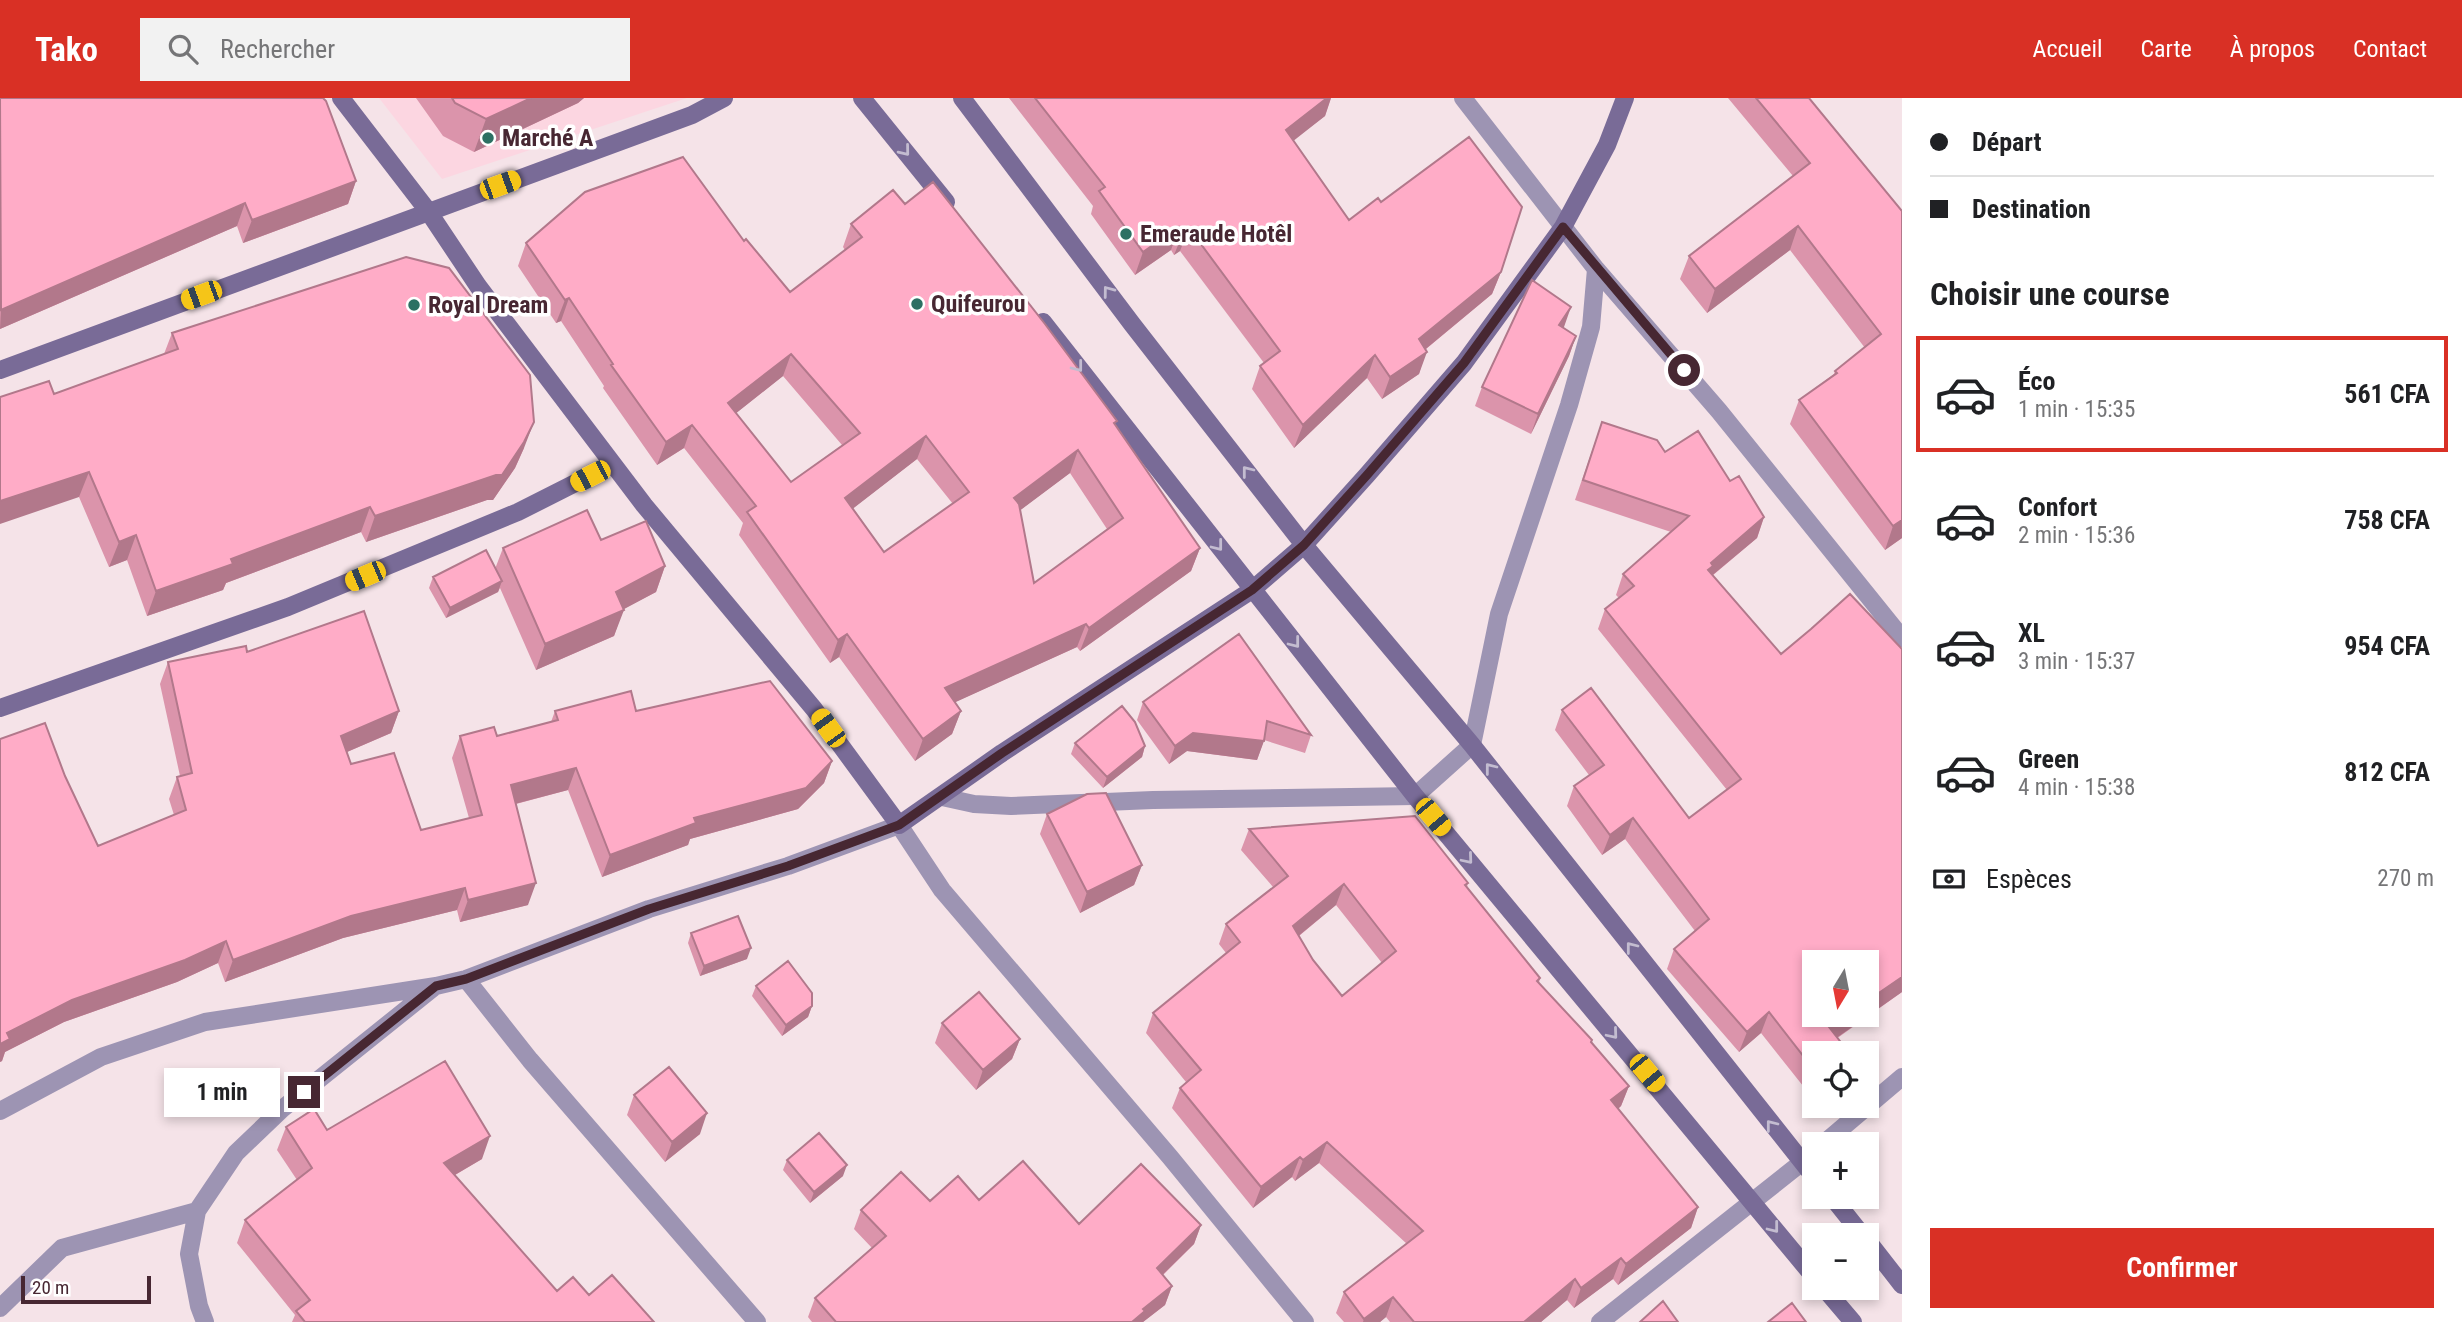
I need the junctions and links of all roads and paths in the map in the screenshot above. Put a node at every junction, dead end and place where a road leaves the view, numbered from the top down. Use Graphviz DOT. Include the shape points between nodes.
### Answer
graph roads {
  1 [pos="341,98"];
  2 [pos="724,98"];
  3 [pos="862,98"];
  4 [pos="962,98"];
  5 [pos="1463,98"];
  6 [pos="1625,98"];
  7 [pos="428,211"];
  8 [pos="958,217"];
  9 [pos="1563,227"];
  10 [pos="1596,269"];
  11 [pos="1028,304"];
  12 [pos="0,370"];
  13 [pos="613,464"];
  14 [pos="1304,545"];
  15 [pos="1252,590"];
  16 [pos="1902,638"];
  17 [pos="0,708"];
  18 [pos="1472,746"];
  19 [pos="1415,796"];
  20 [pos="942,797"];
  21 [pos="899,825"];
  22 [pos="466,979"];
  23 [pos="436,986"];
  24 [pos="1902,1077"];
  25 [pos="0,1111"];
  26 [pos="1837,1132"];
  27 [pos="1802,1151"];
  28 [pos="1802,1163"];
  29 [pos="1754,1201"];
  30 [pos="1842,1209"];
  31 [pos="197,1211"];
  32 [pos="1853,1223"];
  33 [pos="1879,1255"];
  34 [pos="1802,1262"];
  35 [pos="1902,1285"];
  36 [pos="1834,1300"];
  37 [pos="0,1308"];
  38 [pos="205,1322"];
  39 [pos="757,1322"];
  40 [pos="1305,1322"];
  41 [pos="1600,1322"];
  42 [pos="1853,1322"];
  1 -- 7 [label="street"];
  2 -- 7 [label="street" via="692,115"];
  3 -- 8 [label="street, one-way"];
  14 -- 4 [label="street, one-way"];
  5 -- 9 [label="street"];
  6 -- 9 [label="street" via="1607,145"];
  7 -- 12 [label="street"];
  7 -- 13 [label="street" via="478,286"];
  9 -- 10 [label="street"];
  9 -- 14 [label="street" via="1464,363"];
  10 -- 16 [label="street" via="1719,411"];
  10 -- 18 [label="street" via="1591,327 1499,614"];
  11 -- 15 [label="street, one-way"];
  13 -- 17 [label="street" via="518,512 288,607"];
  13 -- 21 [label="street" via="814,709"];
  14 -- 15 [label="street"];
  14 -- 18 [label="street"];
  15 -- 19 [label="street, one-way"];
  15 -- 20 [label="street"];
  18 -- 19 [label="street"];
  27 -- 18 [label="street, one-way"];
  19 -- 20 [label="street" via="1011,807"];
  19 -- 29 [label="street, one-way"];
  20 -- 21 [label="street"];
  21 -- 22 [label="street" via="788,866 649,909"];
  21 -- 40 [label="street" via="942,890"];
  22 -- 23 [label="street"];
  22 -- 39 [label="street" via="530,1060"];
  23 -- 25 [label="street" via="205,1022 101,1057"];
  23 -- 31 [label="street" via="325,1074 236,1153"];
  24 -- 26 [label="street"];
  28 -- 29 [label="street"];
  29 -- 34 [label="street, one-way"];
  29 -- 41 [label="street"];
  30 -- 32 [label="street"];
  31 -- 37 [label="street" via="62,1248"];
  31 -- 38 [label="street" via="189,1254"];
  33 -- 35 [label="street"];
  36 -- 42 [label="street"];
}
